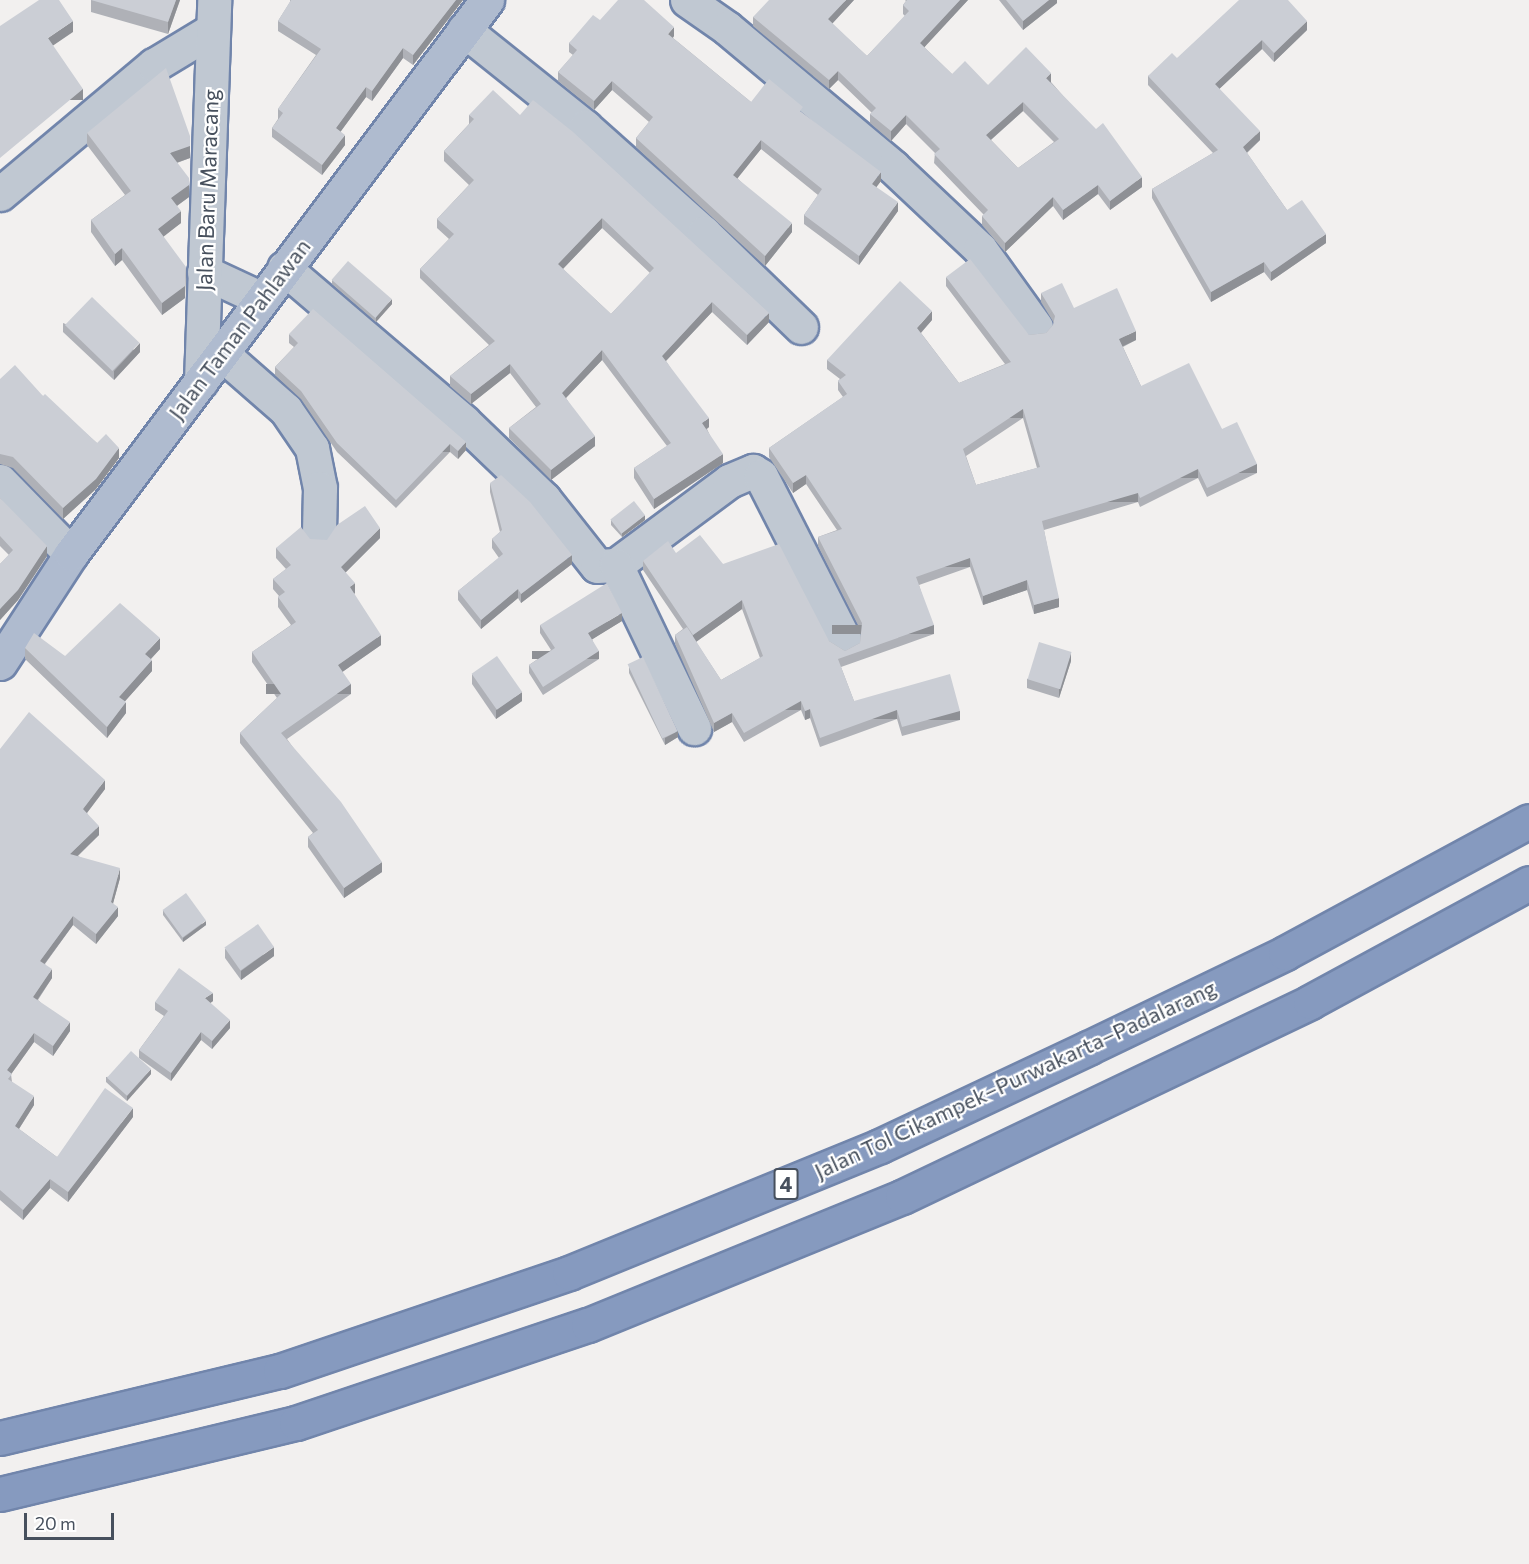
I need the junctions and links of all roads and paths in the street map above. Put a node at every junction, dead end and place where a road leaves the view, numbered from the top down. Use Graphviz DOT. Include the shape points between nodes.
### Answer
graph roads {
  1 [pos="487,0"];
  2 [pos="687,0"];
  3 [pos="213,15"];
  4 [pos="464,30"];
  5 [pos="0,194"];
  6 [pos="284,268"];
  7 [pos="204,272"];
  8 [pos="261,299"];
  9 [pos="801,327"];
  10 [pos="1036,327"];
  11 [pos="221,353"];
  12 [pos="201,381"];
  13 [pos="0,481"];
  14 [pos="319,533"];
  15 [pos="72,554"];
  16 [pos="616,565"];
  17 [pos="845,641"];
  18 [pos="0,663"];
  19 [pos="694,728"];
  20 [pos="1529,821"];
  21 [pos="1529,883"];
  22 [pos="0,1438"];
  23 [pos="0,1494"];
  1 -- 4 [label="main road, Jalan Taman Pahlawan"];
  2 -- 10 [label="street" via="727,28 893,167 980,249"];
  3 -- 5 [label="street"];
  3 -- 7 [label="street, Jalan Baru Maracang"];
  4 -- 6 [label="main road, Jalan Taman Pahlawan"];
  4 -- 9 [label="street" via="585,127 704,233"];
  6 -- 8 [label="main road, Jalan Taman Pahlawan"];
  6 -- 16 [label="street" via="464,422 544,499 597,566"];
  7 -- 8 [label="street"];
  7 -- 12 [label="street, Jalan Baru Maracang"];
  8 -- 11 [label="main road, Jalan Taman Pahlawan"];
  11 -- 12 [label="main road, Jalan Taman Pahlawan"];
  11 -- 14 [label="street" via="286,410 312,447 320,488"];
  12 -- 15 [label="main road, Jalan Taman Pahlawan"];
  13 -- 15 [label="street"];
  15 -- 18 [label="main road, Jalan Taman Pahlawan"];
  16 -- 17 [label="street" via="729,481 753,471 761,476"];
  16 -- 19 [label="street"];
  20 -- 22 [label="highway, Jalan Tol Cikampek–Purwakarta–Padalarang / 4" via="1324,932 1078,1053 880,1146 569,1273 280,1371"];
  21 -- 23 [label="highway" via="1310,1002 924,1186 588,1325 296,1423"];
}
